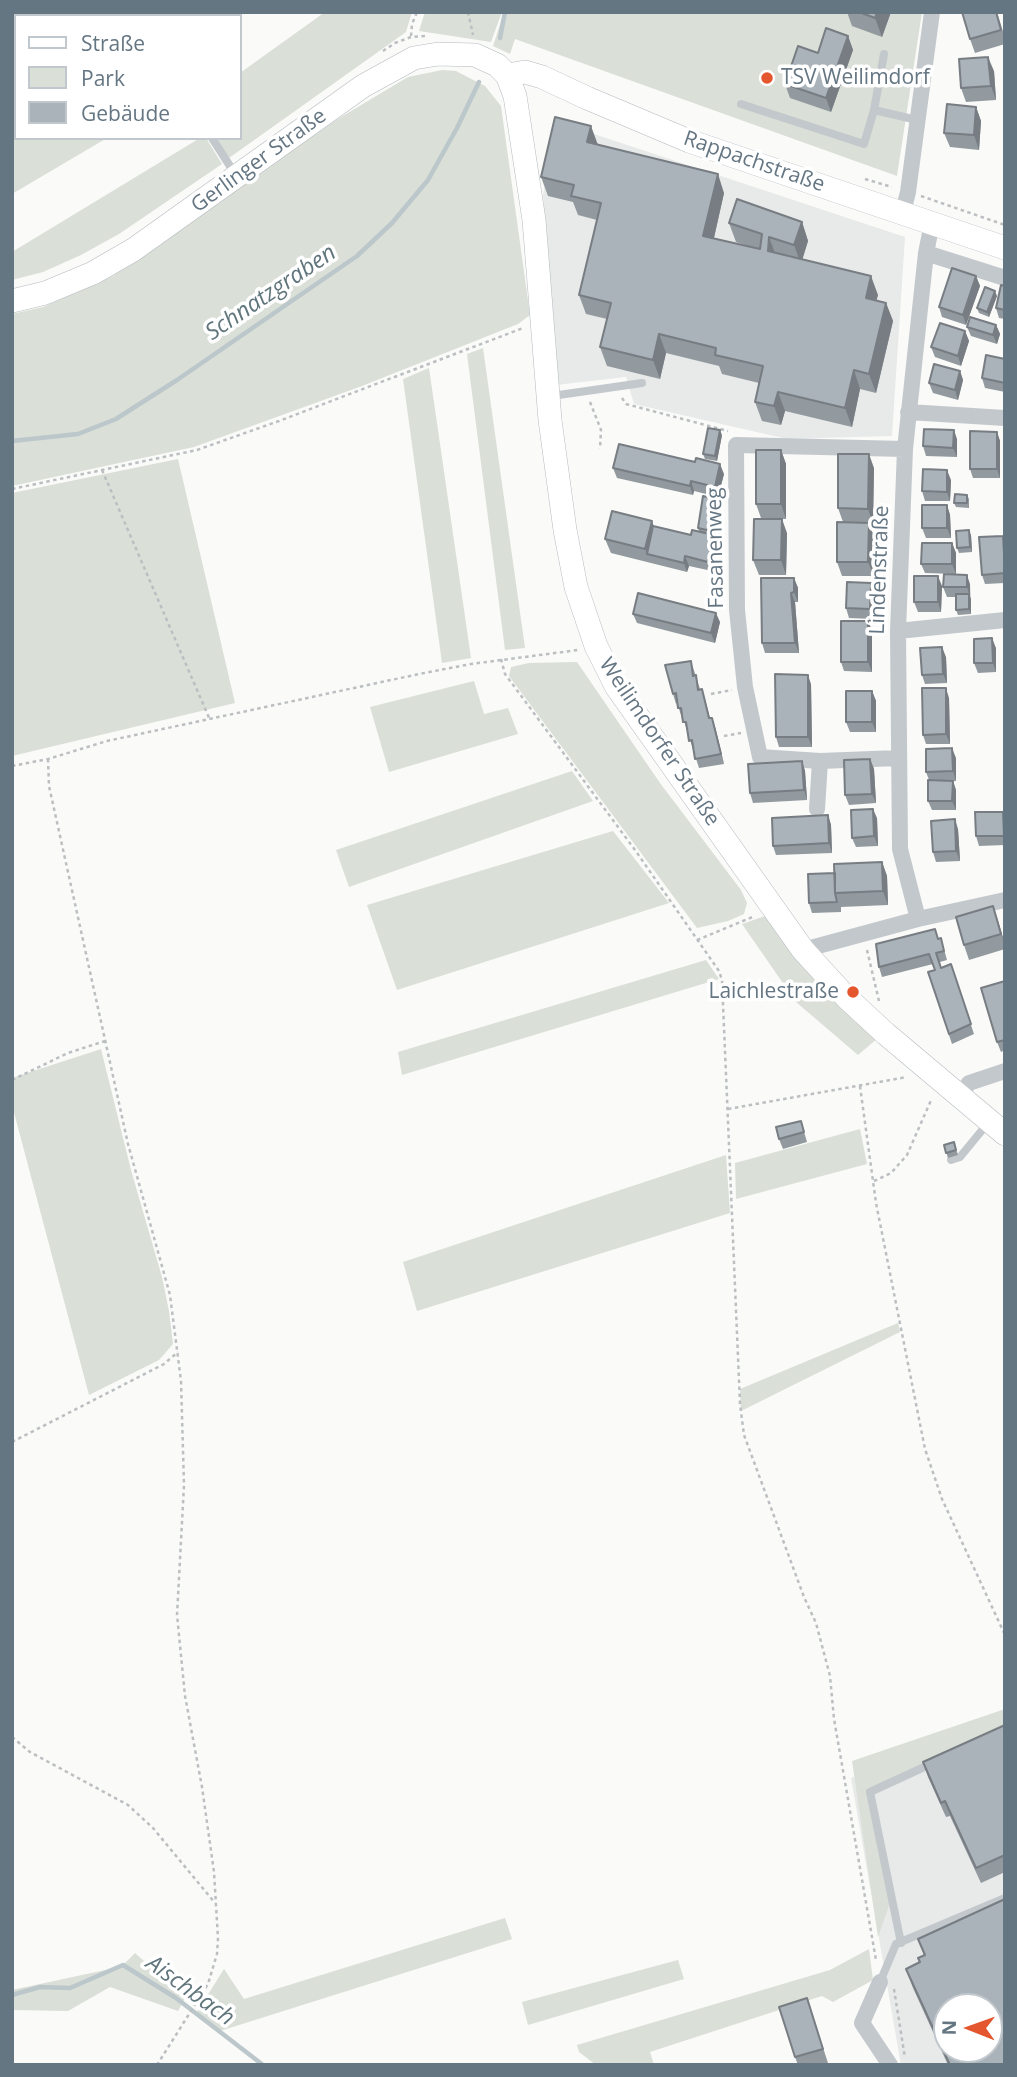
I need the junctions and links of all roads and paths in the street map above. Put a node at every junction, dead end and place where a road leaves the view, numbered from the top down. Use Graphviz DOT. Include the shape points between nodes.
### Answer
graph roads {
  1 [pos="417,12"];
  2 [pos="468,12"];
  3 [pos="932,12"];
  4 [pos="434,37"];
  5 [pos="475,42"];
  6 [pos="413,47"];
  7 [pos="383,51"];
  8 [pos="884,54"];
  9 [pos="507,75"];
  10 [pos="741,104"];
  11 [pos="874,110"];
  12 [pos="917,120"];
  13 [pos="213,140"];
  14 [pos="237,176"];
  15 [pos="858,176"];
  16 [pos="898,189"];
  17 [pos="924,197"];
  18 [pos="903,212"];
  19 [pos="932,223"];
  20 [pos="1005,225"];
  21 [pos="1005,248"];
  22 [pos="926,253"];
  23 [pos="1005,278"];
  24 [pos="12,301"];
  25 [pos="544,323"];
  26 [pos="642,383"];
  27 [pos="614,387"];
  28 [pos="588,392"];
  29 [pos="548,396"];
  30 [pos="908,412"];
  31 [pos="1005,418"];
  32 [pos="722,429"];
  33 [pos="600,449"];
  34 [pos="905,449"];
  35 [pos="102,470"];
  36 [pos="12,489"];
  37 [pos="1005,620"];
  38 [pos="898,631"];
  39 [pos="596,646"];
  40 [pos="501,659"];
  41 [pos="745,687"];
  42 [pos="711,694"];
  43 [pos="210,720"];
  44 [pos="898,758"];
  45 [pos="48,759"];
  46 [pos="820,761"];
  47 [pos="12,766"];
  48 [pos="817,809"];
  49 [pos="1005,900"];
  50 [pos="774,911"];
  51 [pos="918,919"];
  52 [pos="863,933"];
  53 [pos="697,940"];
  54 [pos="803,950"];
  55 [pos="886,1034"];
  56 [pos="105,1041"];
  57 [pos="925,1066"];
  58 [pos="1005,1071"];
  59 [pos="12,1080"];
  60 [pos="860,1086"];
  61 [pos="951,1088"];
  62 [pos="728,1109"];
  63 [pos="997,1127"];
  64 [pos="951,1160"];
  65 [pos="874,1181"];
  66 [pos="178,1352"];
  67 [pos="12,1442"];
  68 [pos="1005,1635"];
  69 [pos="12,1737"];
  70 [pos="943,1758"];
  71 [pos="1005,1898"];
  72 [pos="215,1903"];
  73 [pos="901,1943"];
  74 [pos="880,1982"];
  75 [pos="158,2065"];
  76 [pos="890,2065"];
  77 [pos="906,2065"];
  1 -- 6 [label="path" via="412,24"];
  2 -- 5 [label="path"];
  3 -- 12 [label="street"];
  4 -- 6 [label="path"];
  6 -- 7 [label="path" via="395,43"];
  6 -- 9 [label="main road, Gerlinger Straße" via="438,54 475,55"];
  6 -- 14 [label="main road, Gerlinger Straße"];
  8 -- 11 [label="lane"];
  9 -- 18 [label="main road, Rappachstraße" via="525,72 542,77 689,141"];
  9 -- 25 [label="main road, Weilimdorfer Straße" via="522,138"];
  10 -- 11 [label="lane" via="864,144"];
  11 -- 12 [label="lane"];
  12 -- 18 [label="street"];
  13 -- 14 [label="lane"];
  14 -- 24 [label="main road, Gerlinger Straße" via="93,273"];
  15 -- 16 [label="path"];
  17 -- 20 [label="path"];
  18 -- 19 [label="main road, Rappachstraße"];
  19 -- 21 [label="main road, Rappachstraße"];
  19 -- 22 [label="street, Lindenstraße"];
  22 -- 23 [label="street"];
  22 -- 30 [label="street, Lindenstraße"];
  25 -- 29 [label="main road, Weilimdorfer Straße"];
  25 -- 35 [label="path" via="228,440"];
  26 -- 27 [label="lane"];
  27 -- 28 [label="lane"];
  27 -- 32 [label="path" via="626,404"];
  28 -- 29 [label="lane"];
  28 -- 33 [label="path" via="601,429"];
  29 -- 39 [label="main road, Weilimdorfer Straße" via="576,587"];
  30 -- 31 [label="street"];
  30 -- 34 [label="street, Lindenstraße"];
  34 -- 38 [label="street, Lindenstraße"];
  34 -- 41 [label="street, Fasanenweg" via="736,445 737,610"];
  35 -- 36 [label="path"];
  35 -- 43 [label="path"];
  37 -- 38 [label="street"];
  38 -- 44 [label="street, Lindenstraße"];
  39 -- 40 [label="path"];
  39 -- 50 [label="main road, Weilimdorfer Straße" via="616,686"];
  40 -- 43 [label="path"];
  40 -- 53 [label="path" via="505,674 538,722"];
  41 -- 42 [label="path"];
  41 -- 46 [label="street, Fasanenweg" via="760,757"];
  43 -- 45 [label="path" via="107,741"];
  44 -- 46 [label="street, Fasanenweg"];
  44 -- 51 [label="street, Lindenstraße" via="900,849"];
  45 -- 47 [label="path"];
  45 -- 56 [label="path" via="48,786"];
  46 -- 48 [label="street"];
  49 -- 51 [label="street"];
  50 -- 53 [label="path"];
  50 -- 54 [label="main road, Weilimdorfer Straße"];
  51 -- 52 [label="street"];
  52 -- 54 [label="street"];
  52 -- 55 [label="path"];
  53 -- 62 [label="path" via="722,980"];
  54 -- 55 [label="main road, Weilimdorfer Straße"];
  55 -- 57 [label="main road, Weilimdorfer Straße"];
  56 -- 59 [label="path"];
  56 -- 66 [label="path" via="128,1144 165,1273"];
  57 -- 60 [label="path" via="914,1076"];
  57 -- 61 [label="main road, Weilimdorfer Straße"];
  58 -- 61 [label="street"];
  60 -- 62 [label="path"];
  60 -- 65 [label="path"];
  61 -- 63 [label="main road, Weilimdorfer Straße"];
  61 -- 65 [label="path" via="927,1105 907,1156 891,1173"];
  62 -- 74 [label="path" via="744,1435 816,1623 830,1676"];
  63 -- 64 [label="lane"];
  65 -- 68 [label="path" via="931,1473"];
  66 -- 67 [label="path" via="164,1364"];
  66 -- 72 [label="path" via="184,1485 177,1615"];
  69 -- 72 [label="path" via="30,1752 128,1805"];
  70 -- 73 [label="lane" via="870,1792"];
  71 -- 73 [label="lane"];
  72 -- 75 [label="path" via="217,1954 208,1984"];
  73 -- 74 [label="lane" via="896,1944"];
  74 -- 76 [label="street" via="862,2023"];
  74 -- 77 [label="path" via="892,1976"];
}
